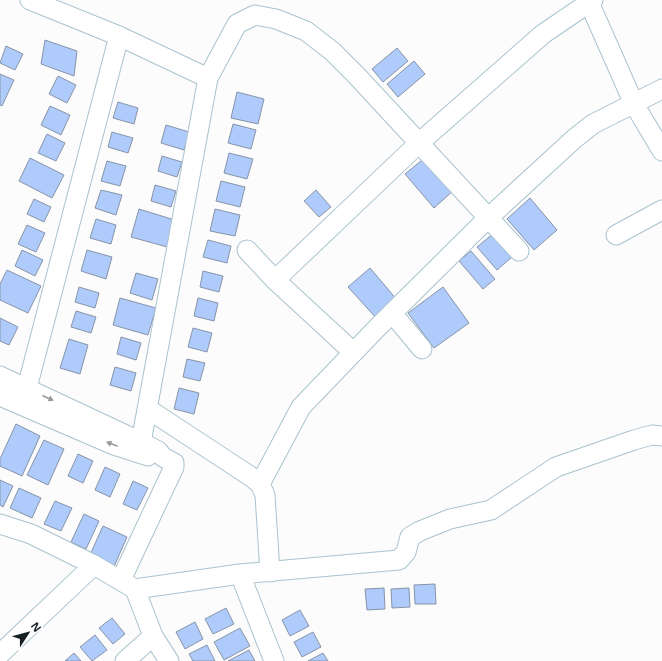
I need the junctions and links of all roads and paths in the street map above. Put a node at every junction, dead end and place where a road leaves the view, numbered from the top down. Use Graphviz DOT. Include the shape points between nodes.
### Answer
graph roads {
  1 [pos="30,0"];
  2 [pos="590,1"];
  3 [pos="119,36"];
  4 [pos="208,78"];
  5 [pos="662,88"];
  6 [pos="634,104"];
  7 [pos="419,143"];
  8 [pos="662,151"];
  9 [pos="662,210"];
  10 [pos="488,218"];
  11 [pos="616,236"];
  12 [pos="247,250"];
  13 [pos="519,251"];
  14 [pos="275,280"];
  15 [pos="392,313"];
  16 [pos="422,350"];
  17 [pos="354,352"];
  18 [pos="0,376"];
  19 [pos="27,388"];
  20 [pos="0,396"];
  21 [pos="148,409"];
  22 [pos="662,436"];
  23 [pos="140,448"];
  24 [pos="260,484"];
  25 [pos="0,524"];
  26 [pos="94,565"];
  27 [pos="270,572"];
  28 [pos="240,574"];
  29 [pos="128,585"];
  30 [pos="153,636"];
  31 [pos="0,654"];
  32 [pos="125,661"];
  33 [pos="169,661"];
  34 [pos="274,661"];
  1 -- 3 [label="street"];
  2 -- 6 [label="street"];
  2 -- 7 [label="street" via="543,34"];
  3 -- 4 [label="street"];
  3 -- 19 [label="street"];
  4 -- 7 [label="street" via="237,24 255,15 276,19 306,31 332,51"];
  4 -- 21 [label="street"];
  5 -- 6 [label="street"];
  6 -- 8 [label="street"];
  6 -- 10 [label="street" via="593,124"];
  7 -- 10 [label="street"];
  7 -- 14 [label="street"];
  9 -- 11 [label="street"];
  10 -- 13 [label="street"];
  10 -- 15 [label="street"];
  12 -- 14 [label="street"];
  14 -- 17 [label="street"];
  15 -- 16 [label="street"];
  15 -- 17 [label="street"];
  17 -- 24 [label="street" via="300,407"];
  18 -- 19 [label="street"];
  19 -- 23 [label="street, one-way"];
  23 -- 20 [label="street, one-way" via="114,445"];
  21 -- 23 [label="street"];
  21 -- 24 [label="street"];
  22 -- 27 [label="street" via="652,435 634,440 556,467 491,510 450,520 420,531 410,538 406,552 399,560"];
  23 -- 29 [label="street" via="158,451 162,457 174,463 174,468"];
  24 -- 27 [label="street" via="265,495"];
  25 -- 26 [label="street" via="32,534"];
  26 -- 29 [label="street"];
  26 -- 31 [label="street"];
  27 -- 28 [label="street"];
  28 -- 29 [label="street"];
  28 -- 34 [label="street"];
  29 -- 30 [label="street"];
  30 -- 32 [label="street"];
  30 -- 33 [label="street"];
}
